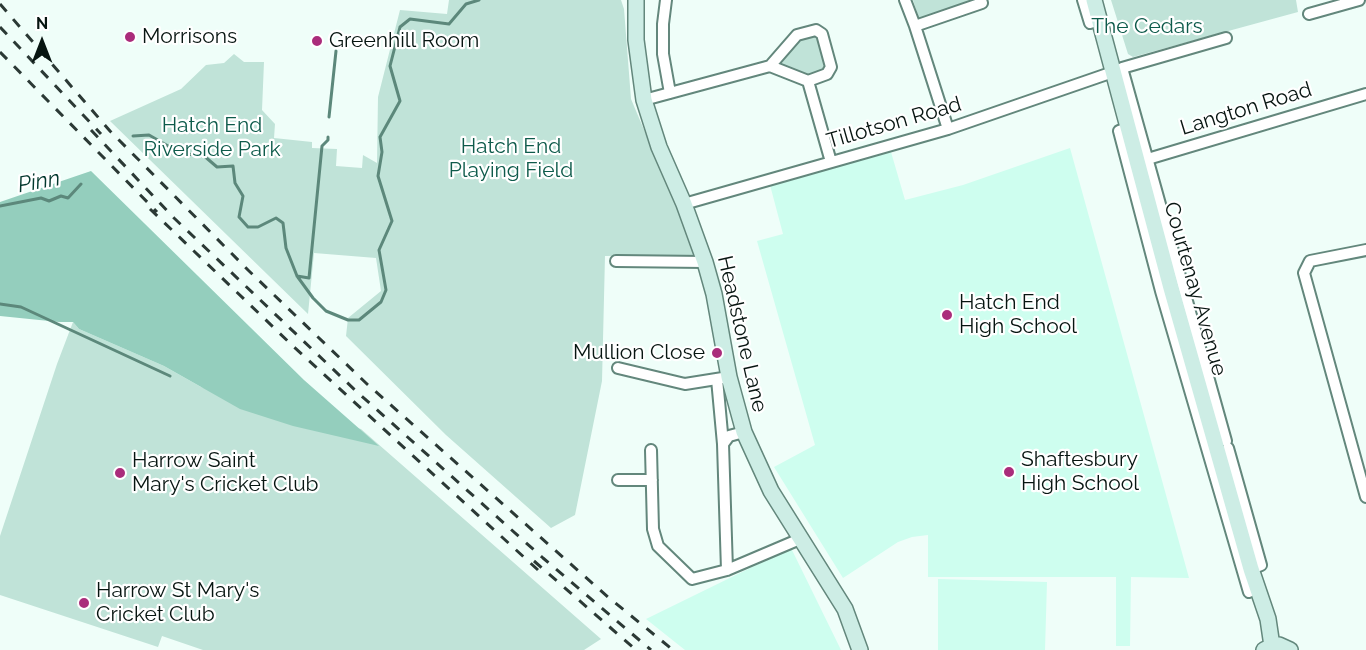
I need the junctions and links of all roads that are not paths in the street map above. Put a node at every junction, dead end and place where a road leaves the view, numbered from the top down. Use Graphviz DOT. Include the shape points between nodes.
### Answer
graph roads {
  1 [pos="666,0"];
  2 [pos="905,0"];
  3 [pos="981,0"];
  4 [pos="1083,0"];
  5 [pos="1094,0"];
  6 [pos="1359,0"];
  7 [pos="634,3"];
  8 [pos="1309,14"];
  9 [pos="1098,20"];
  10 [pos="915,26"];
  11 [pos="1226,38"];
  12 [pos="770,66"];
  13 [pos="1118,70"];
  14 [pos="808,81"];
  15 [pos="670,93"];
  16 [pos="1366,94"];
  17 [pos="644,100"];
  18 [pos="948,129"];
  19 [pos="1124,130"];
  20 [pos="1143,160"];
  21 [pos="831,162"];
  22 [pos="684,204"];
  23 [pos="1366,250"];
  24 [pos="616,261"];
  25 [pos="705,262"];
  26 [pos="1166,290"];
  27 [pos="618,368"];
  28 [pos="723,378"];
  29 [pos="744,432"];
  30 [pos="1219,440"];
  31 [pos="723,444"];
  32 [pos="651,450"];
  33 [pos="618,480"];
  34 [pos="652,480"];
  35 [pos="1366,497"];
  36 [pos="800,539"];
  37 [pos="727,570"];
  38 [pos="1247,570"];
  39 [pos="1249,592"];
  40 [pos="1268,648"];
  41 [pos="860,650"];
  42 [pos="1290,650"];
  1 -- 15 [label="street" via="663,54"];
  2 -- 10 [label="street"];
  3 -- 10 [label="street" via="982,3"];
  4 -- 9 [label="street, Courtenay Avenue" via="1090,23"];
  5 -- 9 [label="street, Courtenay Avenue"];
  6 -- 8 [label="street"];
  7 -- 17 [label="street, Headstone Lane"];
  9 -- 13 [label="street, Courtenay Avenue"];
  10 -- 18 [label="street"];
  11 -- 13 [label="street, Tillotson Road"];
  12 -- 14 [label="street"];
  12 -- 14 [label="street" via="797,35 816,30 822,34 831,67 827,74"];
  12 -- 15 [label="street"];
  13 -- 18 [label="street, Tillotson Road"];
  13 -- 19 [label="street, Courtenay Avenue"];
  13 -- 20 [label="street, Courtenay Avenue"];
  14 -- 21 [label="street"];
  15 -- 17 [label="street"];
  16 -- 20 [label="street, Langton Road"];
  17 -- 22 [label="street, Headstone Lane"];
  18 -- 21 [label="street, Tillotson Road"];
  19 -- 20 [label="street, Courtenay Avenue"];
  19 -- 26 [label="street, Courtenay Avenue"];
  20 -- 26 [label="street, Courtenay Avenue"];
  20 -- 30 [label="street, Courtenay Avenue"];
  21 -- 22 [label="street, Tillotson Road"];
  22 -- 25 [label="street, Headstone Lane"];
  23 -- 35 [label="street" via="1310,261 1304,273"];
  24 -- 25 [label="street"];
  25 -- 28 [label="street, Headstone Lane" via="714,294"];
  26 -- 30 [label="street, Courtenay Avenue"];
  27 -- 28 [label="street" via="685,384"];
  28 -- 29 [label="street, Headstone Lane"];
  28 -- 31 [label="street"];
  29 -- 31 [label="street" via="729,436"];
  29 -- 36 [label="street, Headstone Lane" via="771,491"];
  30 -- 38 [label="street, Courtenay Avenue"];
  30 -- 38 [label="street, Courtenay Avenue"];
  31 -- 37 [label="street"];
  32 -- 34 [label="street"];
  33 -- 34 [label="street"];
  34 -- 37 [label="street" via="653,529 658,546 692,579"];
  36 -- 37 [label="street"];
  36 -- 41 [label="street, Headstone Lane" via="845,609"];
  38 -- 39 [label="street, Courtenay Avenue"];
  38 -- 40 [label="street, Courtenay Avenue" via="1268,619"];
  40 -- 42 [label="street, Courtenay Avenue" via="1279,645"];
}
